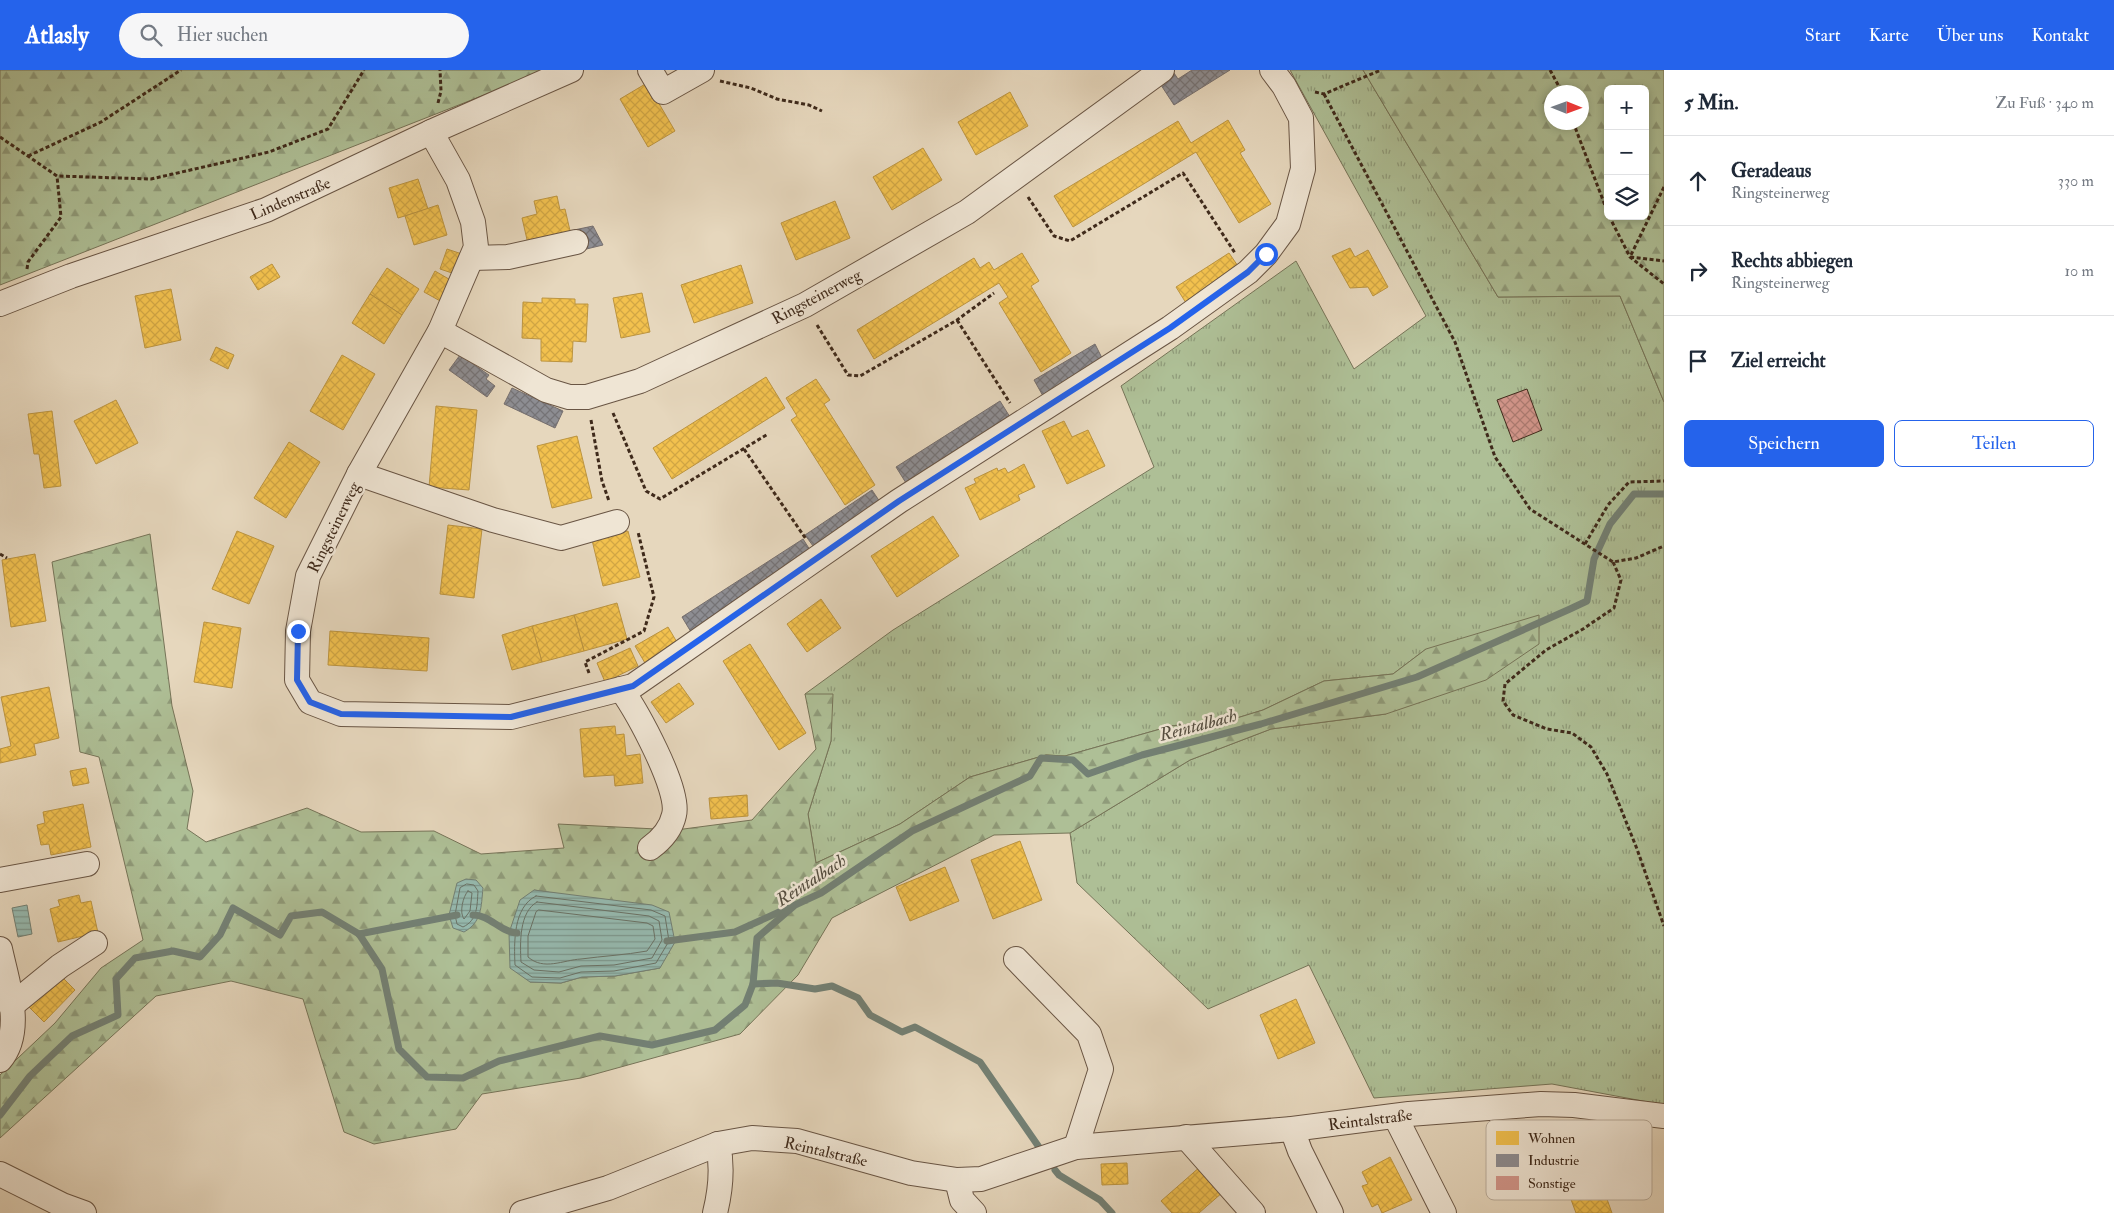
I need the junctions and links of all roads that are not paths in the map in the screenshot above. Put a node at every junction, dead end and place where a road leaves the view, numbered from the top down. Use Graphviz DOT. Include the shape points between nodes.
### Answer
graph roads {
  1 [pos="571,70"];
  2 [pos="650,70"];
  3 [pos="1162,70"];
  4 [pos="709,74"];
  5 [pos="1278,78"];
  6 [pos="431,132"];
  7 [pos="576,242"];
  8 [pos="472,258"];
  9 [pos="0,304"];
  10 [pos="440,331"];
  11 [pos="359,474"];
  12 [pos="617,522"];
  13 [pos="620,689"];
  14 [pos="650,848"];
  15 [pos="87,864"];
  16 [pos="0,880"];
  17 [pos="95,943"];
  18 [pos="0,948"];
  19 [pos="1016,959"];
  20 [pos="11,1006"];
  21 [pos="0,1060"];
  22 [pos="1395,1116"];
  23 [pos="1664,1116"];
  24 [pos="1292,1129"];
  25 [pos="1186,1137"];
  26 [pos="718,1144"];
  27 [pos="1076,1147"];
  28 [pos="0,1174"];
  29 [pos="957,1180"];
  30 [pos="84,1213"];
  31 [pos="522,1213"];
  32 [pos="715,1213"];
  33 [pos="974,1213"];
  34 [pos="1253,1213"];
  35 [pos="1331,1213"];
  36 [pos="1444,1213"];
  1 -- 6 [label="street, Lindenstraße"];
  2 -- 4 [label="street" via="663,92"];
  3 -- 10 [label="street, Ringsteinerweg" via="967,212 805,305 640,381 595,395 569,397 546,390"];
  5 -- 13 [label="street, Ringsteinerweg" via="1301,118 1303,169 1288,224 1248,272 1170,328 899,501 633,686"];
  6 -- 8 [label="street, Ringsteinerweg" via="458,180 473,222 476,247"];
  6 -- 9 [label="street, Lindenstraße" via="266,210 71,276"];
  7 -- 8 [label="street" via="508,257"];
  8 -- 10 [label="street, Ringsteinerweg"];
  10 -- 11 [label="street, Ringsteinerweg"];
  11 -- 12 [label="street" via="492,520 561,538"];
  11 -- 13 [label="street, Ringsteinerweg" via="308,576 298,631 297,680 310,702 341,714 511,717"];
  13 -- 14 [label="street" via="651,737 674,802 675,814 662,838"];
  15 -- 16 [label="street"];
  17 -- 20 [label="street" via="60,966"];
  18 -- 20 [label="street"];
  19 -- 27 [label="street" via="1089,1034 1101,1069"];
  20 -- 21 [label="street" via="12,1038"];
  22 -- 23 [label="street, Reintalstraße" via="1541,1104"];
  22 -- 24 [label="street, Reintalstraße"];
  22 -- 36 [label="street"];
  24 -- 25 [label="street, Reintalstraße"];
  24 -- 35 [label="street"];
  25 -- 27 [label="street, Reintalstraße"];
  25 -- 34 [label="street"];
  26 -- 29 [label="street, Reintalstraße" via="752,1138 797,1141 911,1173"];
  26 -- 31 [label="street, Reintalstraße" via="608,1188"];
  26 -- 32 [label="street" via="721,1188"];
  27 -- 29 [label="street, Reintalstraße" via="981,1179"];
  28 -- 30 [label="street"];
  29 -- 33 [label="street" via="962,1200"];
}
